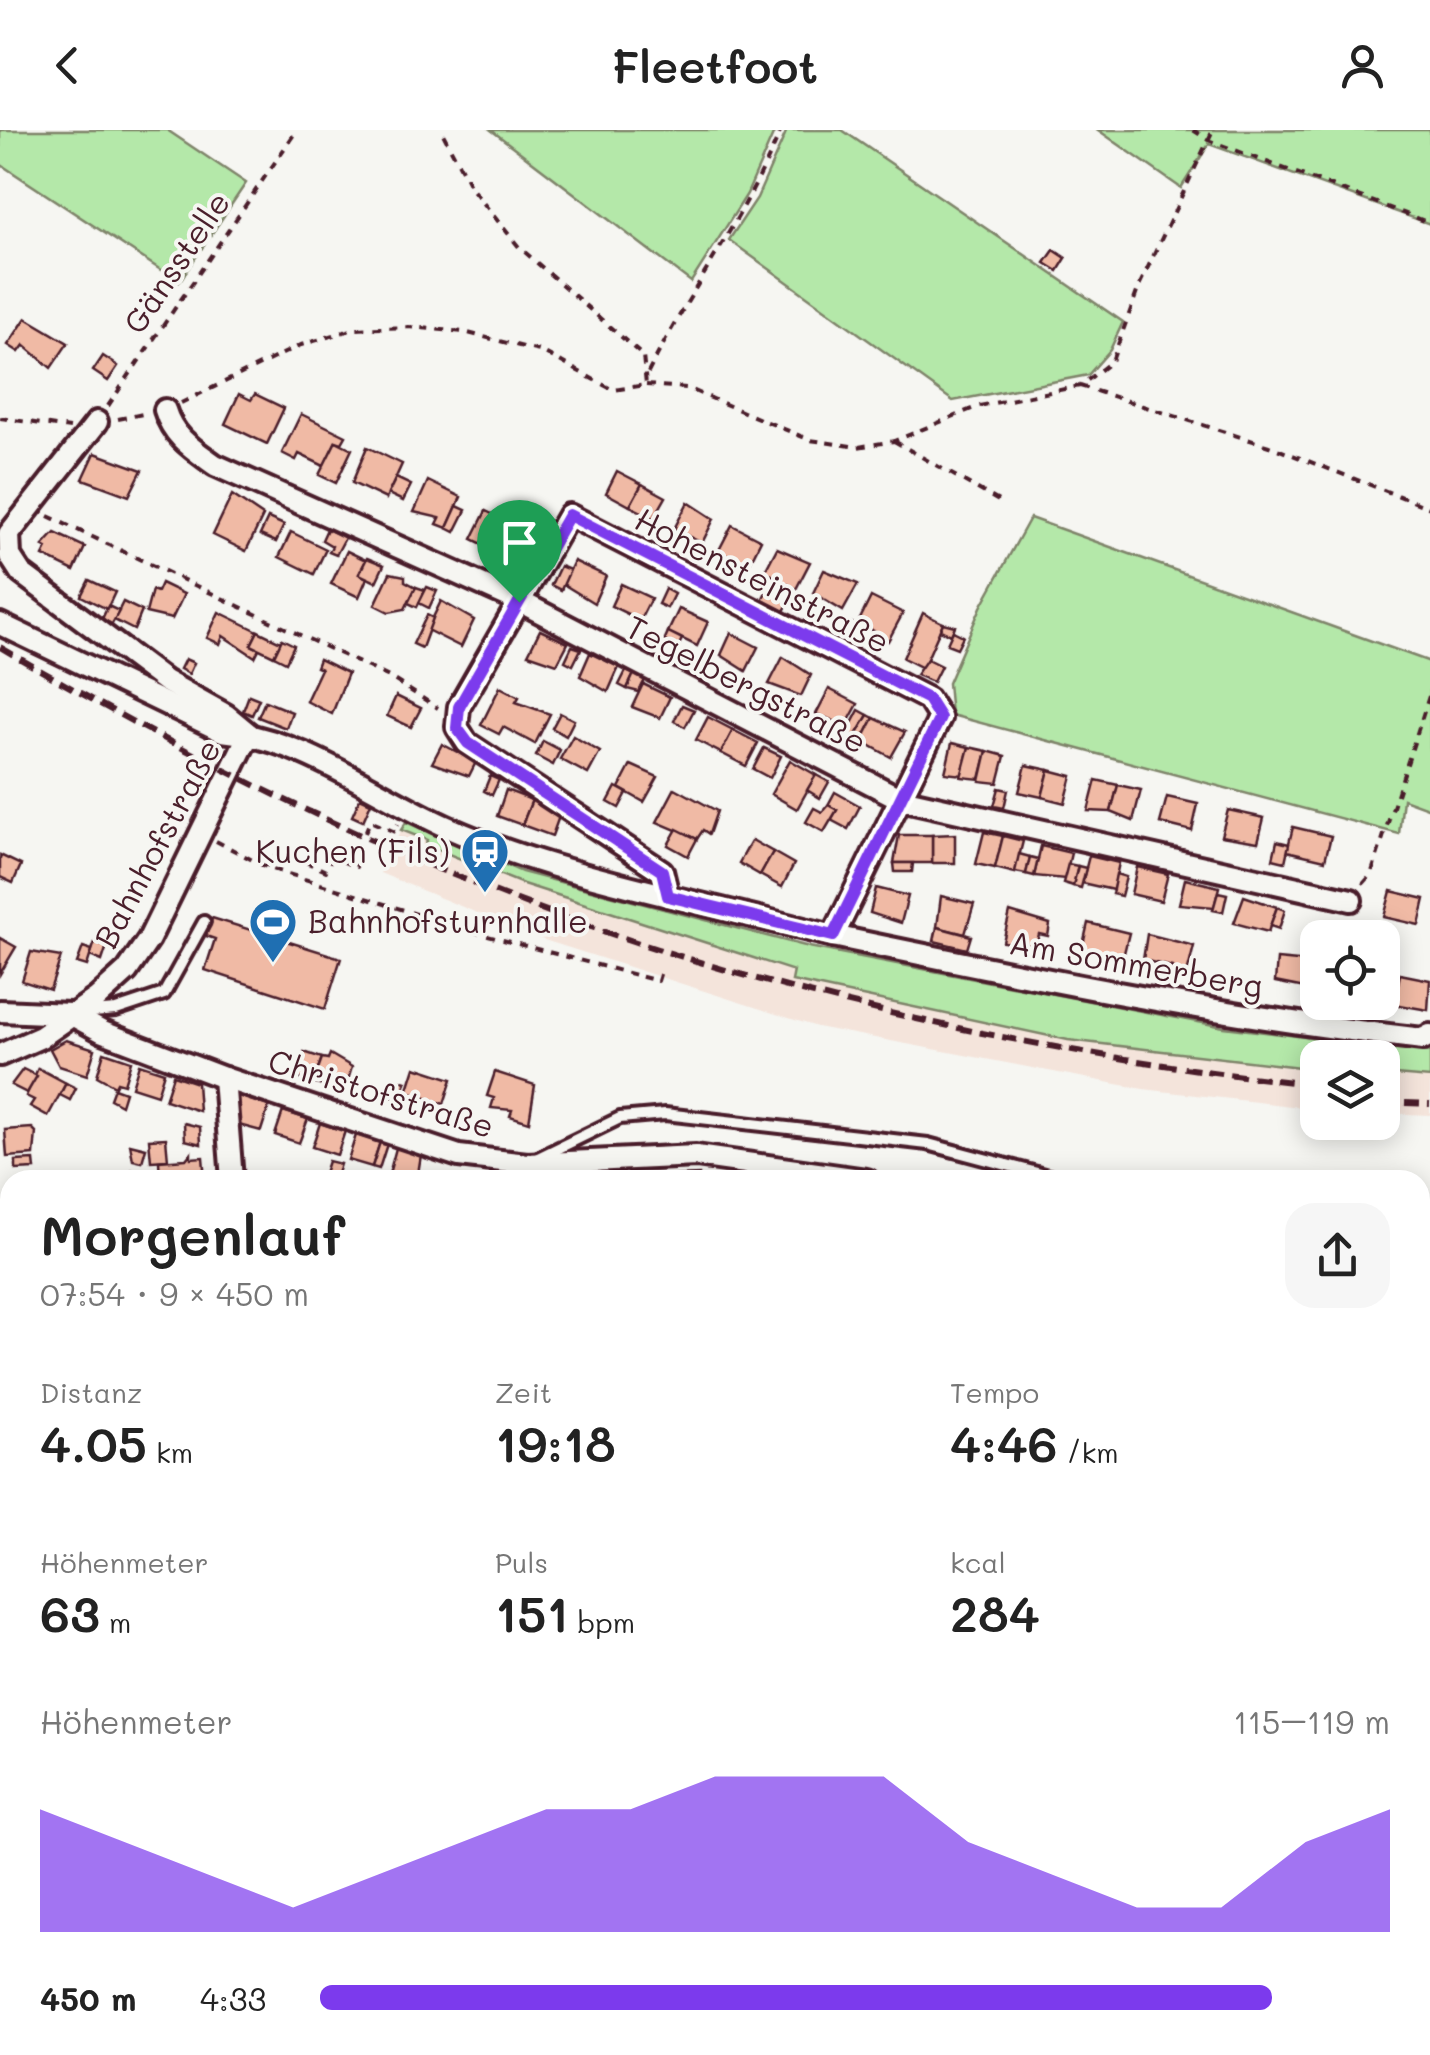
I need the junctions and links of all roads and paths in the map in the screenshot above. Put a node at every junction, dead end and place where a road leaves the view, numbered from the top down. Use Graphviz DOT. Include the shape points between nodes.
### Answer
graph roads {
  1 [pos="297,130"];
  2 [pos="441,130"];
  3 [pos="780,130"];
  4 [pos="1194,130"];
  5 [pos="1212,130"];
  6 [pos="1208,140"];
  7 [pos="1430,223"];
  8 [pos="648,372"];
  9 [pos="646,384"];
  10 [pos="1080,386"];
  11 [pos="165,410"];
  12 [pos="0,418"];
  13 [pos="97,422"];
  14 [pos="894,441"];
  15 [pos="1002,504"];
  16 [pos="30,507"];
  17 [pos="1430,508"];
  18 [pos="519,602"];
  19 [pos="0,624"];
  20 [pos="1430,692"];
  21 [pos="458,716"];
  22 [pos="249,734"];
  23 [pos="902,799"];
  24 [pos="369,825"];
  25 [pos="198,832"];
  26 [pos="365,833"];
  27 [pos="361,854"];
  28 [pos="266,868"];
  29 [pos="668,896"];
  30 [pos="1351,900"];
  31 [pos="204,922"];
  32 [pos="833,936"];
  33 [pos="662,968"];
  34 [pos="0,1012"];
  35 [pos="70,1014"];
  36 [pos="1430,1034"];
  37 [pos="0,1055"];
  38 [pos="224,1078"];
  39 [pos="459,1156"];
  40 [pos="527,1164"];
  41 [pos="231,1170"];
  42 [pos="460,1170"];
  43 [pos="796,1170"];
  44 [pos="1026,1170"];
  1 -- 13 [label="path, Gänsstelle"];
  2 -- 8 [label="path" via="472,189 519,247 644,356"];
  3 -- 8 [label="path" via="760,182"];
  4 -- 6 [label="path"];
  5 -- 6 [label="path"];
  6 -- 7 [label="path"];
  6 -- 10 [label="path" via="1112,361"];
  8 -- 9 [label="path"];
  9 -- 11 [label="path" via="613,390 543,352 464,332 354,329 301,345"];
  9 -- 14 [label="path" via="687,388 810,440 858,447"];
  10 -- 14 [label="path" via="979,406"];
  10 -- 17 [label="path" via="1269,446"];
  11 -- 13 [label="path"];
  11 -- 18 [label="street, Tegelbergstraße" via="184,442 216,465"];
  12 -- 13 [label="path" via="74,428"];
  13 -- 16 [label="street, Am Sommerberg"];
  14 -- 15 [label="path"];
  16 -- 21 [label="path"];
  16 -- 22 [label="street, Am Sommerberg" via="9,534 10,556 21,573 165,681"];
  18 -- 21 [label="street"];
  18 -- 23 [label="street, Tegelbergstraße"];
  18 -- 23 [label="street, Hohensteinstraße" via="569,515 928,699 940,718"];
  19 -- 22 [label="street, Am Sommerberg" via="222,732"];
  20 -- 30 [label="path" via="1370,874"];
  21 -- 29 [label="street" via="457,728 468,743 662,871"];
  22 -- 25 [label="street, Bahnhofstraße"];
  22 -- 29 [label="street, Am Sommerberg" via="309,755 527,861"];
  23 -- 30 [label="street, Tegelbergstraße"];
  23 -- 32 [label="street"];
  24 -- 26 [label="path"];
  25 -- 28 [label="path"];
  25 -- 35 [label="street, Bahnhofstraße" via="127,972"];
  27 -- 28 [label="path" via="356,867 332,857 326,871 269,856"];
  28 -- 33 [label="path" via="658,981"];
  29 -- 32 [label="street, Am Sommerberg"];
  31 -- 35 [label="lane" via="164,994 116,1010"];
  32 -- 36 [label="street, Am Sommerberg" via="1159,1003 1342,1030 1424,1039"];
  34 -- 35 [label="street"];
  35 -- 37 [label="street, Bahnhofstraße" via="41,1037"];
  35 -- 38 [label="street, Christofstraße"];
  38 -- 39 [label="street, Christofstraße"];
  38 -- 41 [label="street"];
  39 -- 40 [label="street, Christofstraße"];
  39 -- 42 [label="street"];
  40 -- 43 [label="street, Christofstraße" via="696,1156"];
  40 -- 44 [label="lane" via="594,1127 665,1114 928,1144"];
}
